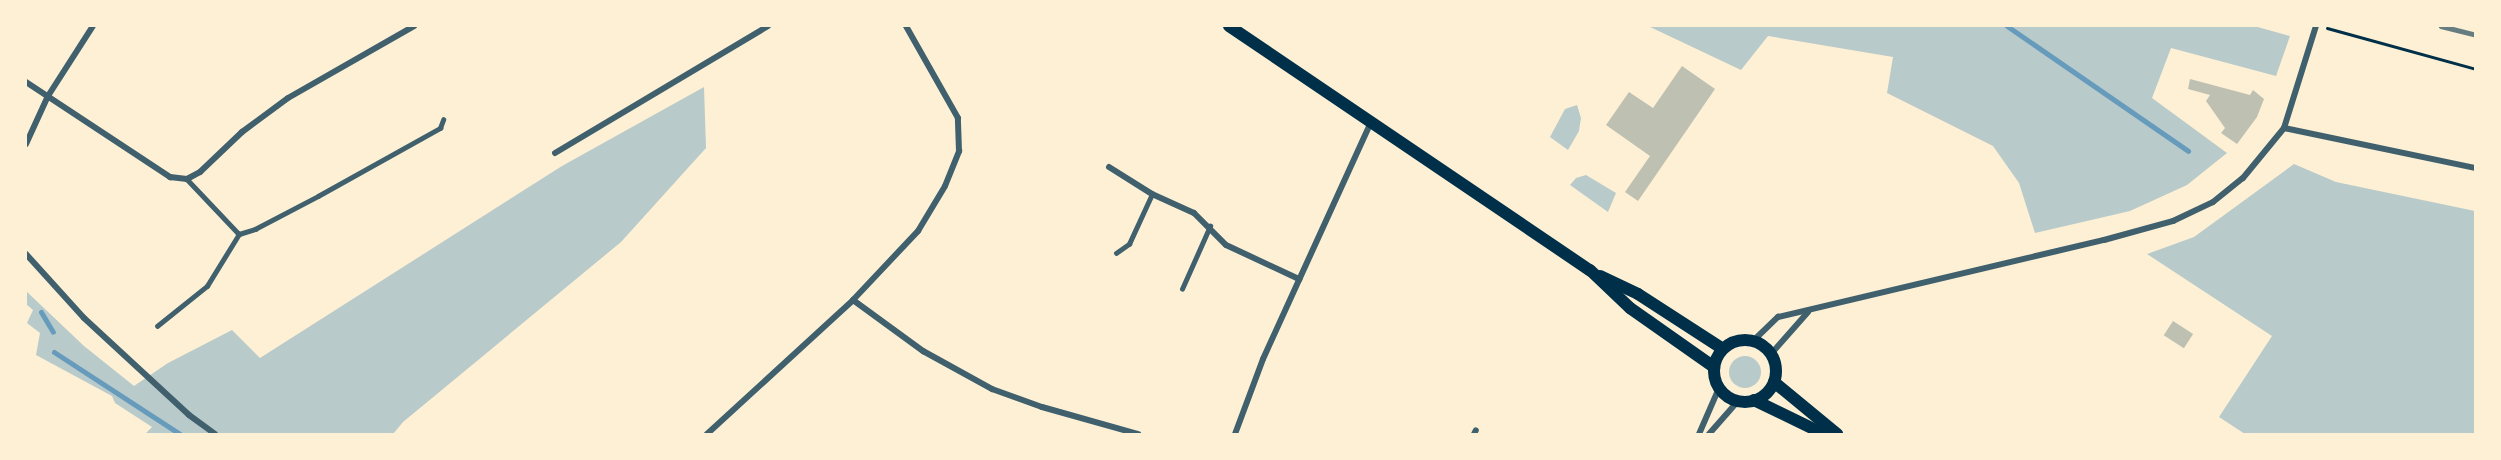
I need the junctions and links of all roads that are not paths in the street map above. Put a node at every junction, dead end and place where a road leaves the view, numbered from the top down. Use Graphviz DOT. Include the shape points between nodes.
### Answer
graph roads {
  1 [pos="93,26"];
  2 [pos="414,26"];
  3 [pos="768,26"];
  4 [pos="906,26"];
  5 [pos="1229,26"];
  6 [pos="2316,26"];
  7 [pos="26,82"];
  8 [pos="48,96"];
  9 [pos="443,120"];
  10 [pos="1371,122"];
  11 [pos="2284,128"];
  12 [pos="26,144"];
  13 [pos="555,153"];
  14 [pos="1109,167"];
  15 [pos="2475,168"];
  16 [pos="187,179"];
  17 [pos="1152,194"];
  18 [pos="1210,226"];
  19 [pos="239,234"];
  20 [pos="1116,253"];
  21 [pos="26,254"];
  22 [pos="1590,270"];
  23 [pos="1299,279"];
  24 [pos="1182,289"];
  25 [pos="853,300"];
  26 [pos="1809,312"];
  27 [pos="157,326"];
  28 [pos="1753,341"];
  29 [pos="1723,349"];
  30 [pos="1771,354"];
  31 [pos="1714,366"];
  32 [pos="1774,382"];
  33 [pos="1719,388"];
  34 [pos="1754,400"];
  35 [pos="1738,401"];
  36 [pos="215,435"];
  37 [pos="707,435"];
  38 [pos="1138,435"];
  39 [pos="1235,435"];
  40 [pos="1699,435"];
  41 [pos="1709,435"];
  42 [pos="1824,435"];
  43 [pos="1837,435"];
  1 -- 8 [label="street"];
  2 -- 16 [label="street" via="288,98"];
  3 -- 13 [label="street"];
  4 -- 25 [label="street" via="958,118 959,152 945,186 918,231"];
  5 -- 10 [label="main road"];
  6 -- 11 [label="street"];
  7 -- 8 [label="street"];
  8 -- 12 [label="street"];
  8 -- 16 [label="street" via="170,177"];
  9 -- 19 [label="lane" via="441,128 297,207"];
  10 -- 22 [label="main road"];
  10 -- 23 [label="street"];
  11 -- 15 [label="street"];
  11 -- 26 [label="street" via="2243,178 2213,202 2173,221"];
  14 -- 17 [label="street"];
  16 -- 19 [label="lane"];
  17 -- 18 [label="street" via="1194,213"];
  17 -- 20 [label="lane" via="1129,244"];
  18 -- 23 [label="street" via="1226,245"];
  18 -- 24 [label="lane"];
  19 -- 27 [label="lane" via="207,286"];
  21 -- 36 [label="street" via="84,318"];
  22 -- 29 [label="main road" via="1638,294"];
  22 -- 31 [label="main road" via="1630,308"];
  23 -- 39 [label="street"];
  25 -- 37 [label="street"];
  25 -- 38 [label="street" via="923,351 992,389"];
  26 -- 28 [label="street" via="1778,317"];
  26 -- 30 [label="street"];
  28 -- 29 [label="main road" via="1742,340"];
  28 -- 30 [label="main road"];
  29 -- 31 [label="main road"];
  30 -- 32 [label="main road"];
  31 -- 33 [label="main road"];
  32 -- 34 [label="main road"];
  32 -- 43 [label="main road"];
  33 -- 35 [label="main road"];
  33 -- 40 [label="street"];
  34 -- 35 [label="main road"];
  34 -- 42 [label="main road"];
  35 -- 41 [label="street"];
}
